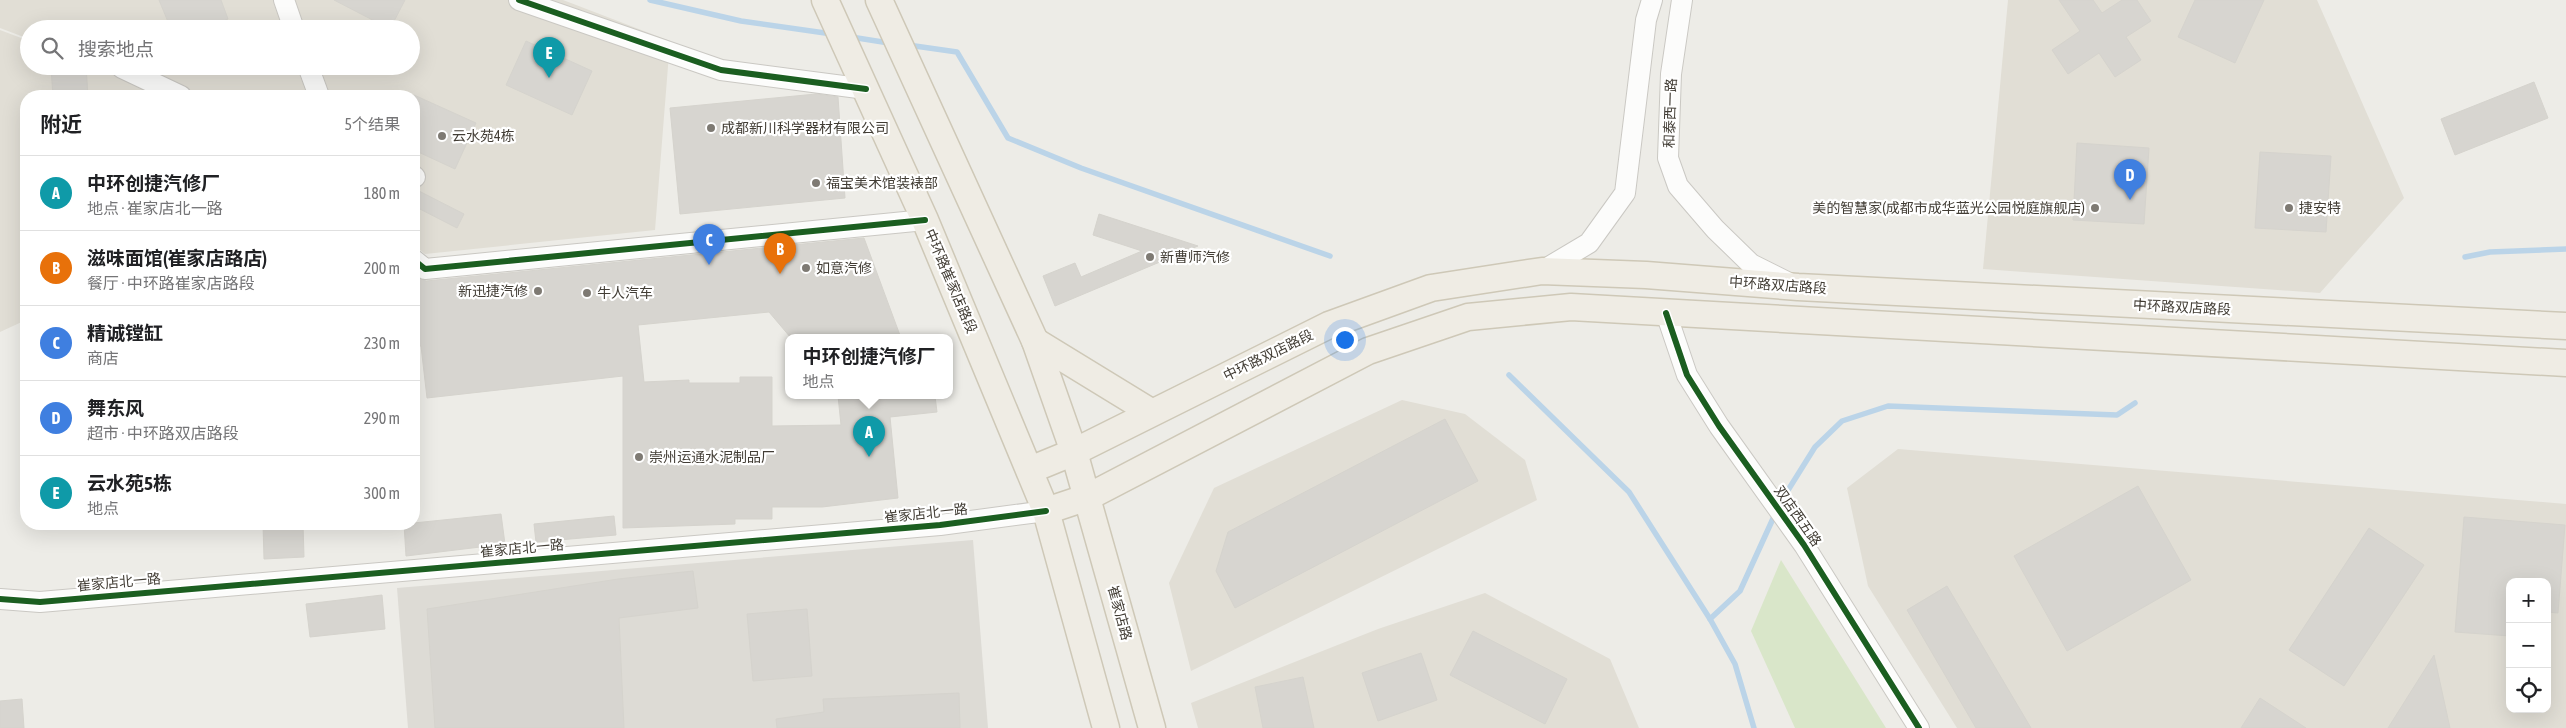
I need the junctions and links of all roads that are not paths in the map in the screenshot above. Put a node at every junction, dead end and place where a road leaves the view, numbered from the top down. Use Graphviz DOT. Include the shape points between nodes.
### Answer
graph roads {
  1 [pos="284,0"];
  2 [pos="519,0"];
  3 [pos="825,0"];
  4 [pos="1652,0"];
  5 [pos="1682,0"];
  6 [pos="880,2"];
  7 [pos="291,20"];
  8 [pos="137,75"];
  9 [pos="311,75"];
  10 [pos="863,82"];
  11 [pos="168,90"];
  12 [pos="317,90"];
  13 [pos="925,220"];
  14 [pos="420,265"];
  15 [pos="1542,271"];
  16 [pos="1798,287"];
  17 [pos="1666,313"];
  18 [pos="2566,326"];
  19 [pos="1035,341"];
  20 [pos="2566,363"];
  21 [pos="1152,412"];
  22 [pos="1074,452"];
  23 [pos="1030,470"];
  24 [pos="1088,497"];
  25 [pos="1046,510"];
  26 [pos="0,599"];
  27 [pos="1106,728"];
  28 [pos="1152,728"];
  29 [pos="1919,728"];
  1 -- 7 [label="street"];
  2 -- 10 [label="street" via="721,70"];
  3 -- 10 [label="main road, 中环路崔家店路段"];
  4 -- 15 [label="street" via="1646,20 1626,192 1589,243"];
  5 -- 16 [label="street, 和泰西一路" via="1671,74 1668,158 1678,186 1751,264"];
  6 -- 19 [label="main road"];
  8 -- 11 [label="street"];
  9 -- 12 [label="street"];
  10 -- 13 [label="main road, 中环路崔家店路段"];
  13 -- 14 [label="street" via="425,269"];
  13 -- 23 [label="main road, 中环路崔家店路段"];
  15 -- 16 [label="main road, 中环路双店路段"];
  15 -- 21 [label="main road, 中环路双店路段" via="1432,288 1339,322"];
  16 -- 18 [label="main road, 中环路双店路段"];
  17 -- 20 [label="main road"];
  17 -- 24 [label="main road" via="1571,307 1468,317 1368,351"];
  17 -- 29 [label="street, 双店西五路" via="1687,375 1719,426 1804,545"];
  19 -- 21 [label="main road"];
  19 -- 22 [label="main road"];
  21 -- 22 [label="main road, 中环路双店路段"];
  22 -- 23 [label="main road, 中环路双店路段"];
  22 -- 24 [label="main road"];
  23 -- 25 [label="main road, 中环路崔家店路段"];
  24 -- 25 [label="main road"];
  24 -- 28 [label="main road, 崔家店路"];
  25 -- 26 [label="street, 崔家店北一路" via="940,525 50,601"];
  25 -- 27 [label="main road"];
}
